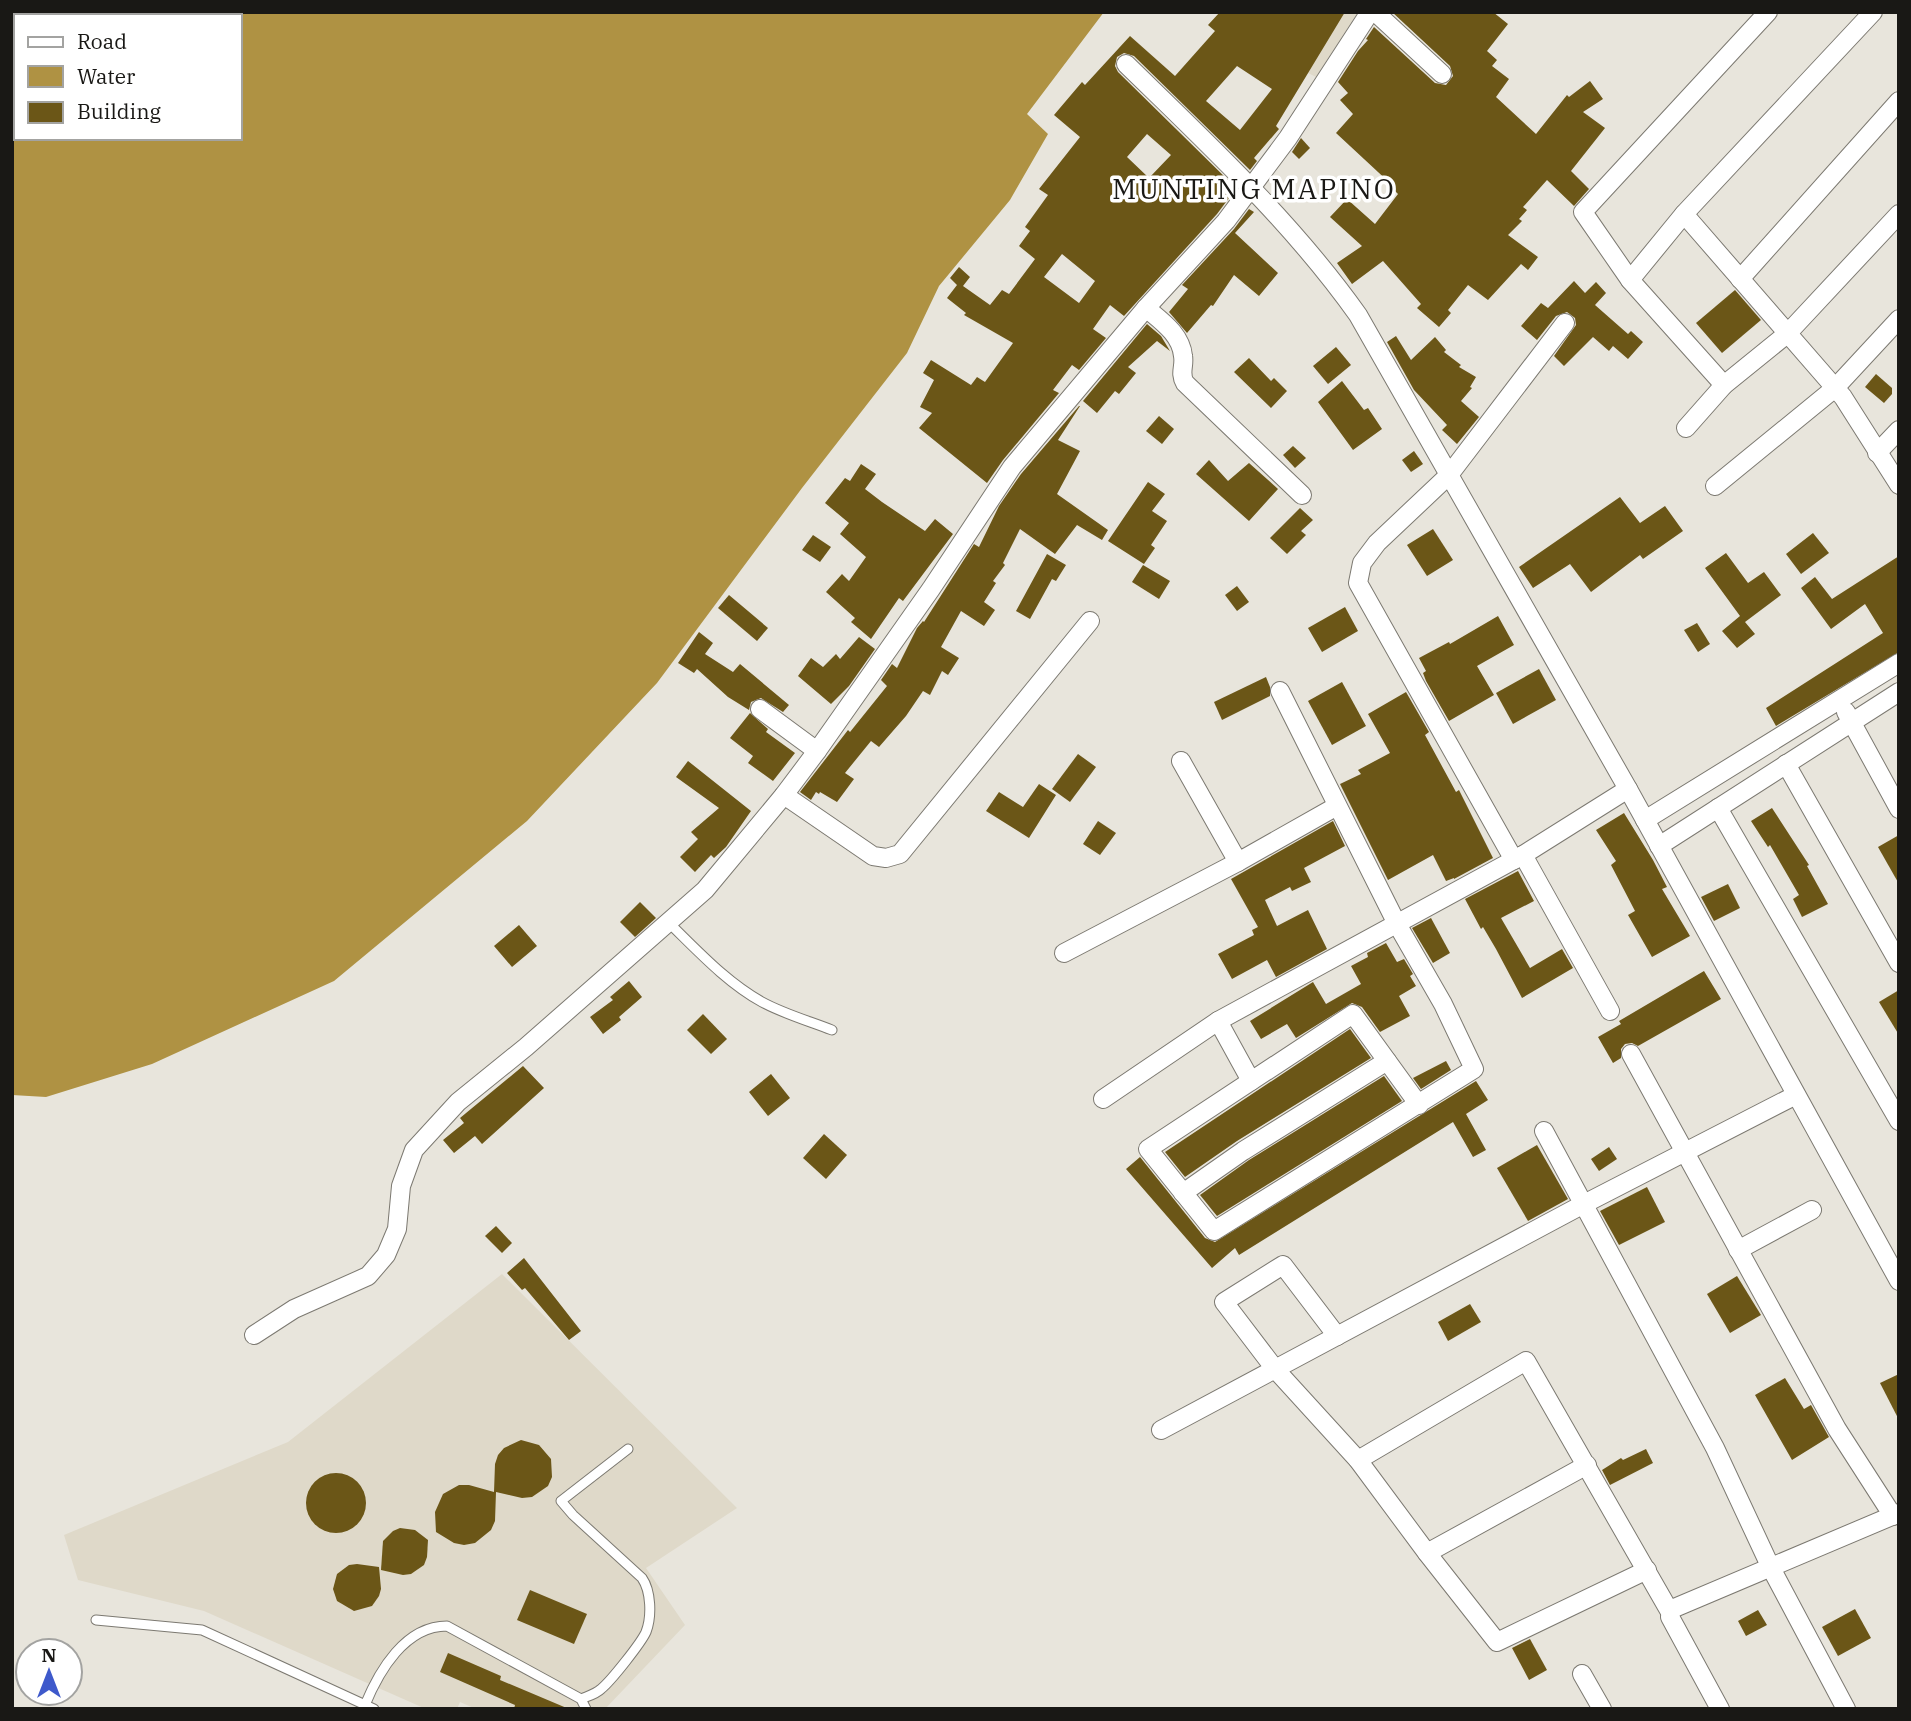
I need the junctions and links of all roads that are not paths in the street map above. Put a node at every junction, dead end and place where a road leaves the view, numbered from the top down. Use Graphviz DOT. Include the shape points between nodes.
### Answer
graph roads {
  1 [pos="1372,12"];
  2 [pos="1768,12"];
  3 [pos="1873,12"];
  4 [pos="1126,64"];
  5 [pos="1442,74"];
  6 [pos="1899,101"];
  7 [pos="1251,185"];
  8 [pos="1684,214"];
  9 [pos="1899,214"];
  10 [pos="1740,279"];
  11 [pos="1630,280"];
  12 [pos="1146,307"];
  13 [pos="1899,319"];
  14 [pos="1565,323"];
  15 [pos="1787,334"];
  16 [pos="1724,385"];
  17 [pos="1835,388"];
  18 [pos="1686,428"];
  19 [pos="1899,430"];
  20 [pos="1877,453"];
  21 [pos="1449,475"];
  22 [pos="1899,485"];
  23 [pos="1715,486"];
  24 [pos="1302,495"];
  25 [pos="1090,621"];
  26 [pos="1899,663"];
  27 [pos="1280,691"];
  28 [pos="1899,692"];
  29 [pos="1839,700"];
  30 [pos="760,709"];
  31 [pos="1852,722"];
  32 [pos="817,751"];
  33 [pos="1181,761"];
  34 [pos="1786,765"];
  35 [pos="1628,789"];
  36 [pos="784,795"];
  37 [pos="1337,806"];
  38 [pos="1718,808"];
  39 [pos="1899,809"];
  40 [pos="1645,820"];
  41 [pos="1659,846"];
  42 [pos="1518,857"];
  43 [pos="1238,862"];
  44 [pos="668,922"];
  45 [pos="1397,924"];
  46 [pos="1064,953"];
  47 [pos="1899,963"];
  48 [pos="1610,1010"];
  49 [pos="1218,1021"];
  50 [pos="832,1030"];
  51 [pos="1631,1054"];
  52 [pos="1387,1061"];
  53 [pos="1251,1081"];
  54 [pos="1796,1095"];
  55 [pos="1103,1099"];
  56 [pos="1419,1104"];
  57 [pos="1899,1121"];
  58 [pos="1544,1130"];
  59 [pos="1685,1153"];
  60 [pos="1183,1193"];
  61 [pos="1582,1205"];
  62 [pos="1812,1210"];
  63 [pos="1738,1250"];
  64 [pos="1899,1281"];
  65 [pos="254,1335"];
  66 [pos="1337,1336"];
  67 [pos="1275,1369"];
  68 [pos="1161,1430"];
  69 [pos="628,1450"];
  70 [pos="1357,1460"];
  71 [pos="1587,1465"];
  72 [pos="1896,1514"];
  73 [pos="1427,1553"];
  74 [pos="1771,1568"];
  75 [pos="1647,1570"];
  76 [pos="1670,1612"];
  77 [pos="96,1620"];
  78 [pos="1582,1674"];
  79 [pos="581,1699"];
  80 [pos="1600,1704"];
  81 [pos="370,1707"];
  82 [pos="586,1709"];
  83 [pos="1580,1709"];
  84 [pos="1720,1709"];
  85 [pos="1846,1709"];
  1 -- 5 [label="street"];
  1 -- 7 [label="street"];
  2 -- 11 [label="street" via="1583,212"];
  3 -- 8 [label="street"];
  4 -- 7 [label="street"];
  6 -- 10 [label="street"];
  7 -- 12 [label="street" via="1226,221"];
  7 -- 21 [label="street" via="1358,315"];
  8 -- 10 [label="street"];
  8 -- 11 [label="street"];
  9 -- 15 [label="street"];
  10 -- 15 [label="street"];
  11 -- 16 [label="street"];
  12 -- 24 [label="street" via="1171,329 1180,344 1185,383"];
  12 -- 32 [label="street" via="1012,467"];
  13 -- 17 [label="street"];
  14 -- 21 [label="street"];
  15 -- 16 [label="street"];
  15 -- 17 [label="street"];
  16 -- 18 [label="street"];
  17 -- 20 [label="street"];
  17 -- 23 [label="street"];
  19 -- 20 [label="street"];
  20 -- 22 [label="street"];
  21 -- 35 [label="street"];
  21 -- 42 [label="street" via="1377,543 1362,564 1358,583"];
  25 -- 36 [label="street" via="900,853 873,856"];
  26 -- 29 [label="street"];
  27 -- 37 [label="street"];
  28 -- 31 [label="street"];
  29 -- 31 [label="street"];
  29 -- 40 [label="street"];
  30 -- 32 [label="street"];
  31 -- 34 [label="street"];
  31 -- 39 [label="street"];
  32 -- 36 [label="street"];
  33 -- 43 [label="street"];
  34 -- 38 [label="street"];
  34 -- 47 [label="street"];
  35 -- 40 [label="street"];
  35 -- 42 [label="street"];
  36 -- 44 [label="street" via="705,890"];
  37 -- 43 [label="street"];
  37 -- 45 [label="street"];
  38 -- 41 [label="street"];
  38 -- 57 [label="street"];
  40 -- 41 [label="street"];
  41 -- 54 [label="street"];
  42 -- 45 [label="street"];
  42 -- 48 [label="street"];
  43 -- 46 [label="street"];
  44 -- 50 [label="lane" via="722,973 760,1001"];
  44 -- 65 [label="street" via="458,1102 414,1150 401,1186 397,1229 386,1255 368,1276 294,1309"];
  45 -- 49 [label="street"];
  45 -- 56 [label="street" via="1474,1069"];
  49 -- 53 [label="street"];
  49 -- 55 [label="street"];
  51 -- 59 [label="street"];
  52 -- 53 [label="street" via="1353,1014"];
  52 -- 56 [label="street"];
  52 -- 60 [label="street"];
  53 -- 60 [label="street" via="1148,1149"];
  54 -- 59 [label="street"];
  54 -- 64 [label="street"];
  56 -- 60 [label="street" via="1214,1231"];
  58 -- 61 [label="street"];
  59 -- 61 [label="street"];
  59 -- 63 [label="street"];
  61 -- 66 [label="street"];
  61 -- 74 [label="street" via="1715,1448"];
  62 -- 63 [label="street"];
  63 -- 72 [label="street" via="1837,1429"];
  66 -- 67 [label="street"];
  66 -- 67 [label="street" via="1283,1265 1224,1301"];
  67 -- 68 [label="street"];
  67 -- 70 [label="street"];
  69 -- 79 [label="lane" via="561,1501 642,1578 649,1594 646,1633 611,1680"];
  70 -- 71 [label="street" via="1526,1361"];
  70 -- 73 [label="street"];
  71 -- 73 [label="street"];
  71 -- 75 [label="street"];
  72 -- 74 [label="street"];
  73 -- 75 [label="street" via="1497,1642"];
  74 -- 76 [label="street"];
  74 -- 85 [label="street"];
  75 -- 76 [label="street"];
  76 -- 84 [label="street"];
  77 -- 81 [label="lane" via="202,1630"];
  78 -- 80 [label="street"];
  79 -- 81 [label="lane" via="447,1626 438,1626 424,1631 391,1658 373,1685"];
  79 -- 82 [label="lane"];
  80 -- 83 [label="street"];
}
